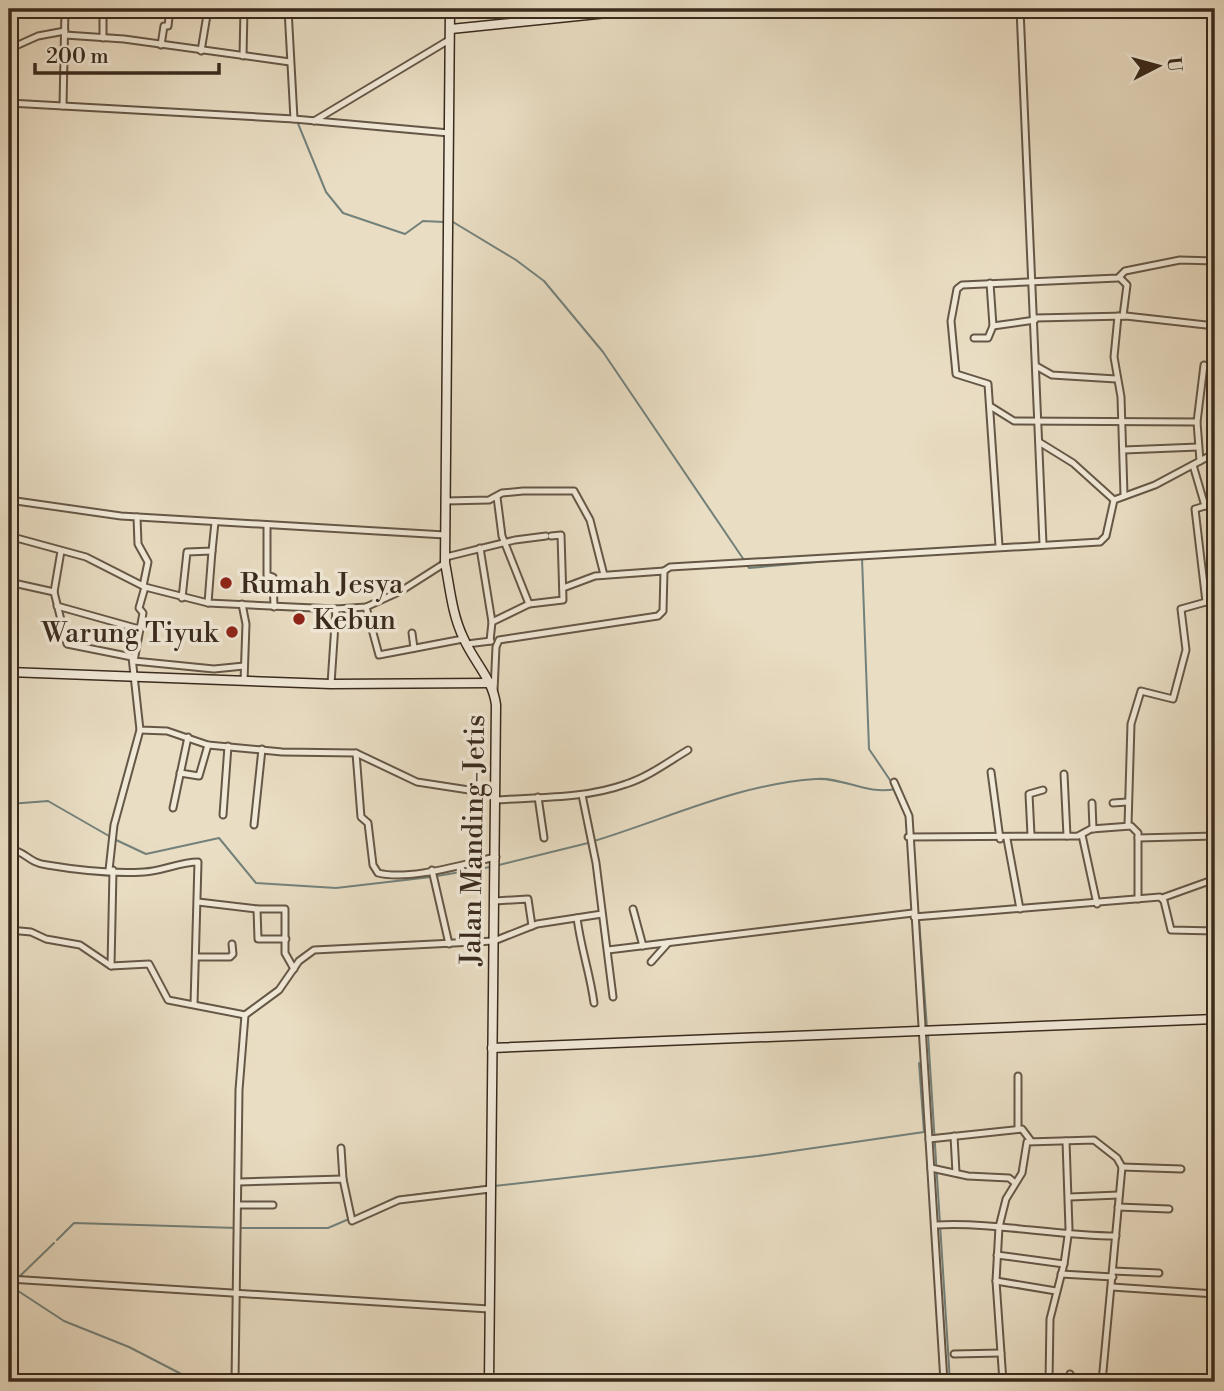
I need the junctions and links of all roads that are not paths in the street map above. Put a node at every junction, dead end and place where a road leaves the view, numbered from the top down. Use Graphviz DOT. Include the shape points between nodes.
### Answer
graph roads {
  1 [pos="65,9"];
  2 [pos="103,9"];
  3 [pos="170,9"];
  4 [pos="208,9"];
  5 [pos="244,9"];
  6 [pos="288,9"];
  7 [pos="450,9"];
  8 [pos="646,9"];
  9 [pos="1020,9"];
  10 [pos="451,29"];
  11 [pos="65,33"];
  12 [pos="103,38"];
  13 [pos="451,39"];
  14 [pos="161,45"];
  15 [pos="9,49"];
  16 [pos="201,51"];
  17 [pos="243,56"];
  18 [pos="290,62"];
  19 [pos="9,103"];
  20 [pos="63,106"];
  21 [pos="296,120"];
  22 [pos="314,121"];
  23 [pos="450,133"];
  24 [pos="1215,261"];
  25 [pos="1120,278"];
  26 [pos="1033,280"];
  27 [pos="990,283"];
  28 [pos="1120,316"];
  29 [pos="1215,317"];
  30 [pos="1035,319"];
  31 [pos="993,326"];
  32 [pos="1215,326"];
  33 [pos="974,338"];
  34 [pos="1204,365"];
  35 [pos="1036,366"];
  36 [pos="1116,379"];
  37 [pos="990,406"];
  38 [pos="1039,419"];
  39 [pos="1198,422"];
  40 [pos="1123,424"];
  41 [pos="1039,442"];
  42 [pos="1198,447"];
  43 [pos="1124,450"];
  44 [pos="1215,453"];
  45 [pos="1200,461"];
  46 [pos="1193,464"];
  47 [pos="1124,495"];
  48 [pos="497,497"];
  49 [pos="9,500"];
  50 [pos="1114,500"];
  51 [pos="445,501"];
  52 [pos="1215,503"];
  53 [pos="1205,506"];
  54 [pos="137,517"];
  55 [pos="215,522"];
  56 [pos="267,526"];
  57 [pos="445,535"];
  58 [pos="9,537"];
  59 [pos="504,543"];
  60 [pos="1043,544"];
  61 [pos="999,546"];
  62 [pos="480,548"];
  63 [pos="61,551"];
  64 [pos="212,551"];
  65 [pos="445,560"];
  66 [pos="664,571"];
  67 [pos="604,575"];
  68 [pos="9,582"];
  69 [pos="144,587"];
  70 [pos="563,588"];
  71 [pos="54,592"];
  72 [pos="182,598"];
  73 [pos="1206,602"];
  74 [pos="208,603"];
  75 [pos="242,604"];
  76 [pos="529,604"];
  77 [pos="1215,604"];
  78 [pos="57,606"];
  79 [pos="274,607"];
  80 [pos="366,607"];
  81 [pos="336,609"];
  82 [pos="492,622"];
  83 [pos="139,629"];
  84 [pos="412,633"];
  85 [pos="465,642"];
  86 [pos="493,642"];
  87 [pos="412,648"];
  88 [pos="411,657"];
  89 [pos="134,661"];
  90 [pos="244,667"];
  91 [pos="214,668"];
  92 [pos="9,672"];
  93 [pos="135,677"];
  94 [pos="244,679"];
  95 [pos="213,680"];
  96 [pos="331,681"];
  97 [pos="492,687"];
  98 [pos="140,730"];
  99 [pos="188,737"];
  100 [pos="208,744"];
  101 [pos="228,746"];
  102 [pos="262,750"];
  103 [pos="688,750"];
  104 [pos="356,753"];
  105 [pos="991,772"];
  106 [pos="180,773"];
  107 [pos="1064,774"];
  108 [pos="894,782"];
  109 [pos="1043,790"];
  110 [pos="582,795"];
  111 [pos="495,797"];
  112 [pos="538,797"];
  113 [pos="1127,802"];
  114 [pos="1092,803"];
  115 [pos="1113,803"];
  116 [pos="173,808"];
  117 [pos="223,815"];
  118 [pos="254,825"];
  119 [pos="1128,825"];
  120 [pos="1093,829"];
  121 [pos="1031,835"];
  122 [pos="1082,835"];
  123 [pos="911,836"];
  124 [pos="1067,836"];
  125 [pos="1215,836"];
  126 [pos="544,838"];
  127 [pos="1138,838"];
  128 [pos="1000,839"];
  129 [pos="1007,839"];
  130 [pos="9,849"];
  131 [pos="496,859"];
  132 [pos="111,870"];
  133 [pos="433,871"];
  134 [pos="1215,879"];
  135 [pos="1162,898"];
  136 [pos="1138,899"];
  137 [pos="495,901"];
  138 [pos="198,902"];
  139 [pos="1097,904"];
  140 [pos="257,909"];
  141 [pos="633,909"];
  142 [pos="1020,909"];
  143 [pos="602,914"];
  144 [pos="916,916"];
  145 [pos="471,917"];
  146 [pos="577,918"];
  147 [pos="532,926"];
  148 [pos="9,930"];
  149 [pos="1215,932"];
  150 [pos="286,939"];
  151 [pos="494,942"];
  152 [pos="473,943"];
  153 [pos="668,943"];
  154 [pos="232,944"];
  155 [pos="449,944"];
  156 [pos="643,946"];
  157 [pos="608,950"];
  158 [pos="196,957"];
  159 [pos="651,961"];
  160 [pos="110,966"];
  161 [pos="291,966"];
  162 [pos="613,997"];
  163 [pos="594,1003"];
  164 [pos="194,1004"];
  165 [pos="245,1015"];
  166 [pos="1215,1019"];
  167 [pos="927,1031"];
  168 [pos="492,1048"];
  169 [pos="1018,1076"];
  170 [pos="1018,1129"];
  171 [pos="954,1136"];
  172 [pos="933,1139"];
  173 [pos="1031,1140"];
  174 [pos="1066,1141"];
  175 [pos="341,1148"];
  176 [pos="1122,1167"];
  177 [pos="935,1168"];
  178 [pos="1181,1169"];
  179 [pos="956,1173"];
  180 [pos="343,1179"];
  181 [pos="239,1182"];
  182 [pos="1014,1182"];
  183 [pos="491,1187"];
  184 [pos="1119,1195"];
  185 [pos="1070,1197"];
  186 [pos="239,1205"];
  187 [pos="273,1205"];
  188 [pos="1118,1207"];
  189 [pos="1170,1209"];
  190 [pos="940,1224"];
  191 [pos="999,1227"];
  192 [pos="1069,1236"];
  193 [pos="1116,1236"];
  194 [pos="997,1255"];
  195 [pos="1064,1265"];
  196 [pos="1159,1273"];
  197 [pos="1061,1274"];
  198 [pos="1113,1274"];
  199 [pos="12,1279"];
  200 [pos="996,1281"];
  201 [pos="1112,1287"];
  202 [pos="1056,1291"];
  203 [pos="236,1292"];
  204 [pos="1215,1294"];
  205 [pos="489,1309"];
  206 [pos="1001,1353"];
  207 [pos="954,1354"];
  208 [pos="1070,1374"];
  209 [pos="235,1382"];
  210 [pos="489,1382"];
  211 [pos="944,1382"];
  212 [pos="1003,1382"];
  213 [pos="1049,1382"];
  214 [pos="1070,1382"];
  215 [pos="1102,1382"];
  1 -- 11 [label="street"];
  2 -- 12 [label="street"];
  3 -- 14 [label="street"];
  4 -- 16 [label="street"];
  5 -- 17 [label="street"];
  6 -- 18 [label="street"];
  7 -- 10 [label="street, Jalan Manding-Jetis"];
  8 -- 10 [label="street"];
  9 -- 26 [label="street"];
  10 -- 13 [label="street, Jalan Manding-Jetis"];
  11 -- 12 [label="street"];
  11 -- 15 [label="street" via="38,36"];
  11 -- 20 [label="street"];
  12 -- 14 [label="street"];
  13 -- 22 [label="street"];
  13 -- 23 [label="street, Jalan Manding-Jetis"];
  14 -- 16 [label="street"];
  16 -- 17 [label="street"];
  17 -- 18 [label="street"];
  18 -- 21 [label="street"];
  19 -- 20 [label="street"];
  20 -- 21 [label="street"];
  21 -- 22 [label="street"];
  22 -- 23 [label="street"];
  23 -- 51 [label="street, Jalan Manding-Jetis"];
  24 -- 25 [label="street" via="1180,260 1125,271"];
  25 -- 26 [label="street"];
  25 -- 28 [label="street" via="1127,285"];
  26 -- 27 [label="street"];
  26 -- 30 [label="street"];
  27 -- 31 [label="street"];
  27 -- 37 [label="street" via="960,286 951,314 956,374 987,382"];
  28 -- 30 [label="street"];
  28 -- 32 [label="street"];
  28 -- 36 [label="street"];
  29 -- 32 [label="street"];
  30 -- 31 [label="street"];
  30 -- 35 [label="street"];
  31 -- 33 [label="street" via="988,338"];
  34 -- 39 [label="street"];
  35 -- 36 [label="street" via="1052,375"];
  35 -- 38 [label="street"];
  36 -- 40 [label="street"];
  37 -- 38 [label="street" via="1012,421"];
  37 -- 61 [label="street"];
  38 -- 40 [label="street"];
  38 -- 41 [label="street"];
  39 -- 40 [label="street"];
  39 -- 42 [label="street"];
  40 -- 43 [label="street"];
  41 -- 50 [label="street" via="1073,463"];
  41 -- 60 [label="street"];
  42 -- 43 [label="street"];
  42 -- 45 [label="street"];
  43 -- 47 [label="street"];
  44 -- 45 [label="street"];
  45 -- 46 [label="street"];
  46 -- 47 [label="street" via="1155,485"];
  46 -- 53 [label="street"];
  47 -- 50 [label="street"];
  48 -- 51 [label="street"];
  48 -- 59 [label="street"];
  48 -- 67 [label="street" via="523,491 575,491 590,520"];
  49 -- 54 [label="street"];
  50 -- 60 [label="street" via="1103,541"];
  51 -- 57 [label="street, Jalan Manding-Jetis"];
  52 -- 53 [label="street"];
  53 -- 73 [label="street" via="1195,512"];
  54 -- 55 [label="street"];
  54 -- 69 [label="street" via="138,544 148,562"];
  55 -- 56 [label="street"];
  55 -- 64 [label="street"];
  56 -- 57 [label="street"];
  56 -- 79 [label="street" via="267,575 274,577"];
  57 -- 65 [label="street, Jalan Manding-Jetis"];
  58 -- 63 [label="street"];
  59 -- 62 [label="street"];
  59 -- 70 [label="street" via="561,535"];
  59 -- 76 [label="street"];
  60 -- 61 [label="street"];
  61 -- 66 [label="street" via="674,565"];
  62 -- 65 [label="street"];
  62 -- 82 [label="street"];
  63 -- 69 [label="street" via="86,557"];
  63 -- 71 [label="street"];
  64 -- 72 [label="street" via="187,552"];
  64 -- 74 [label="street"];
  65 -- 80 [label="street" via="401,591"];
  65 -- 85 [label="street, Jalan Manding-Jetis" via="454,614"];
  66 -- 67 [label="street"];
  66 -- 86 [label="street" via="664,607 658,616"];
  67 -- 70 [label="street"];
  68 -- 71 [label="street"];
  69 -- 72 [label="street"];
  69 -- 83 [label="street"];
  70 -- 76 [label="street" via="563,601"];
  71 -- 78 [label="street"];
  72 -- 74 [label="street"];
  73 -- 77 [label="street"];
  73 -- 113 [label="street" via="1181,610 1186,650 1173,699 1141,691 1131,724"];
  74 -- 75 [label="street"];
  75 -- 79 [label="street"];
  75 -- 90 [label="street"];
  76 -- 82 [label="street"];
  78 -- 83 [label="street"];
  78 -- 89 [label="street" via="65,642"];
  79 -- 81 [label="street"];
  80 -- 81 [label="street"];
  80 -- 87 [label="street" via="379,655"];
  81 -- 96 [label="street"];
  82 -- 86 [label="street"];
  83 -- 89 [label="street"];
  84 -- 87 [label="street"];
  85 -- 86 [label="street"];
  85 -- 87 [label="street"];
  85 -- 97 [label="street, Jalan Manding-Jetis"];
  86 -- 97 [label="street"];
  87 -- 88 [label="street"];
  89 -- 91 [label="street"];
  89 -- 93 [label="street"];
  90 -- 91 [label="street"];
  90 -- 94 [label="street"];
  91 -- 95 [label="street"];
  92 -- 93 [label="street"];
  93 -- 95 [label="street"];
  93 -- 98 [label="street"];
  94 -- 95 [label="street"];
  94 -- 96 [label="street"];
  96 -- 97 [label="street"];
  97 -- 111 [label="street, Jalan Manding-Jetis"];
  98 -- 99 [label="street"];
  98 -- 132 [label="street" via="113,834"];
  99 -- 100 [label="street"];
  99 -- 106 [label="street"];
  100 -- 101 [label="street"];
  100 -- 106 [label="street" via="199,776"];
  101 -- 102 [label="street"];
  101 -- 117 [label="street"];
  102 -- 104 [label="street"];
  102 -- 118 [label="street"];
  103 -- 110 [label="street" via="628,784"];
  104 -- 111 [label="street" via="417,782"];
  104 -- 133 [label="street" via="361,817 368,823 373,865 390,876"];
  105 -- 128 [label="street"];
  106 -- 116 [label="street"];
  107 -- 124 [label="street"];
  108 -- 123 [label="street" via="908,810"];
  109 -- 121 [label="street" via="1030,794"];
  110 -- 112 [label="street"];
  110 -- 143 [label="street"];
  111 -- 112 [label="street"];
  111 -- 131 [label="street, Jalan Manding-Jetis"];
  112 -- 126 [label="street"];
  113 -- 115 [label="street"];
  113 -- 119 [label="street"];
  114 -- 120 [label="street"];
  119 -- 120 [label="street"];
  119 -- 127 [label="street"];
  120 -- 122 [label="street"];
  121 -- 124 [label="street"];
  121 -- 129 [label="street"];
  122 -- 124 [label="street"];
  122 -- 139 [label="street"];
  123 -- 128 [label="street"];
  123 -- 144 [label="street"];
  125 -- 127 [label="street"];
  127 -- 136 [label="street"];
  128 -- 129 [label="street"];
  129 -- 142 [label="street"];
  130 -- 132 [label="street" via="21,851 39,864"];
  131 -- 133 [label="street"];
  131 -- 137 [label="street, Jalan Manding-Jetis"];
  132 -- 138 [label="street" via="145,872 198,862"];
  132 -- 160 [label="street"];
  133 -- 155 [label="street"];
  134 -- 135 [label="street"];
  135 -- 136 [label="street"];
  135 -- 149 [label="street" via="1171,930"];
  136 -- 139 [label="street"];
  137 -- 147 [label="street" via="528,898"];
  137 -- 151 [label="street, Jalan Manding-Jetis"];
  138 -- 140 [label="street"];
  138 -- 158 [label="street"];
  139 -- 142 [label="street"];
  140 -- 150 [label="street" via="258,939"];
  140 -- 150 [label="street" via="287,910"];
  141 -- 156 [label="street"];
  142 -- 144 [label="street"];
  143 -- 146 [label="street"];
  143 -- 157 [label="street"];
  144 -- 153 [label="street"];
  144 -- 167 [label="street"];
  145 -- 152 [label="street"];
  146 -- 147 [label="street"];
  146 -- 163 [label="street"];
  147 -- 151 [label="street"];
  148 -- 160 [label="street" via="80,945"];
  150 -- 161 [label="street" via="285,953"];
  151 -- 152 [label="street"];
  151 -- 168 [label="street, Jalan Manding-Jetis"];
  152 -- 155 [label="street"];
  153 -- 156 [label="street"];
  153 -- 159 [label="street"];
  154 -- 158 [label="street" via="230,957"];
  155 -- 161 [label="street" via="317,949"];
  156 -- 157 [label="street"];
  157 -- 162 [label="street"];
  158 -- 164 [label="street"];
  160 -- 164 [label="street" via="149,964 168,1000"];
  161 -- 165 [label="street" via="279,990"];
  164 -- 165 [label="street"];
  165 -- 181 [label="street"];
  166 -- 167 [label="street"];
  167 -- 168 [label="street"];
  167 -- 172 [label="street"];
  168 -- 183 [label="street, Jalan Manding-Jetis"];
  169 -- 170 [label="street"];
  170 -- 171 [label="street"];
  170 -- 173 [label="street" via="1027,1132"];
  171 -- 172 [label="street"];
  171 -- 179 [label="street"];
  172 -- 177 [label="street"];
  173 -- 174 [label="street"];
  173 -- 182 [label="street" via="1026,1144 1021,1175"];
  174 -- 176 [label="street" via="1099,1142"];
  174 -- 185 [label="street"];
  175 -- 180 [label="street"];
  176 -- 178 [label="street"];
  176 -- 184 [label="street"];
  177 -- 179 [label="street"];
  177 -- 190 [label="street"];
  179 -- 182 [label="street"];
  180 -- 181 [label="street"];
  180 -- 183 [label="street" via="352,1221 399,1200"];
  181 -- 186 [label="street"];
  182 -- 191 [label="street"];
  183 -- 205 [label="street, Jalan Manding-Jetis"];
  184 -- 185 [label="street"];
  184 -- 188 [label="street"];
  185 -- 192 [label="street"];
  186 -- 187 [label="street"];
  186 -- 203 [label="street"];
  188 -- 189 [label="street"];
  188 -- 193 [label="street"];
  190 -- 191 [label="street"];
  190 -- 211 [label="street"];
  191 -- 192 [label="street"];
  191 -- 194 [label="street"];
  192 -- 193 [label="street"];
  192 -- 195 [label="street"];
  193 -- 198 [label="street"];
  194 -- 195 [label="street"];
  194 -- 200 [label="street"];
  195 -- 197 [label="street"];
  196 -- 198 [label="street"];
  197 -- 198 [label="street"];
  197 -- 202 [label="street"];
  198 -- 201 [label="street"];
  199 -- 203 [label="street"];
  200 -- 202 [label="street"];
  200 -- 206 [label="street"];
  201 -- 204 [label="street"];
  201 -- 215 [label="street"];
  202 -- 213 [label="street" via="1050,1319"];
  203 -- 205 [label="street"];
  203 -- 209 [label="street"];
  205 -- 210 [label="street, Jalan Manding-Jetis"];
  206 -- 207 [label="street"];
  206 -- 212 [label="street"];
  208 -- 214 [label="street"];
}
